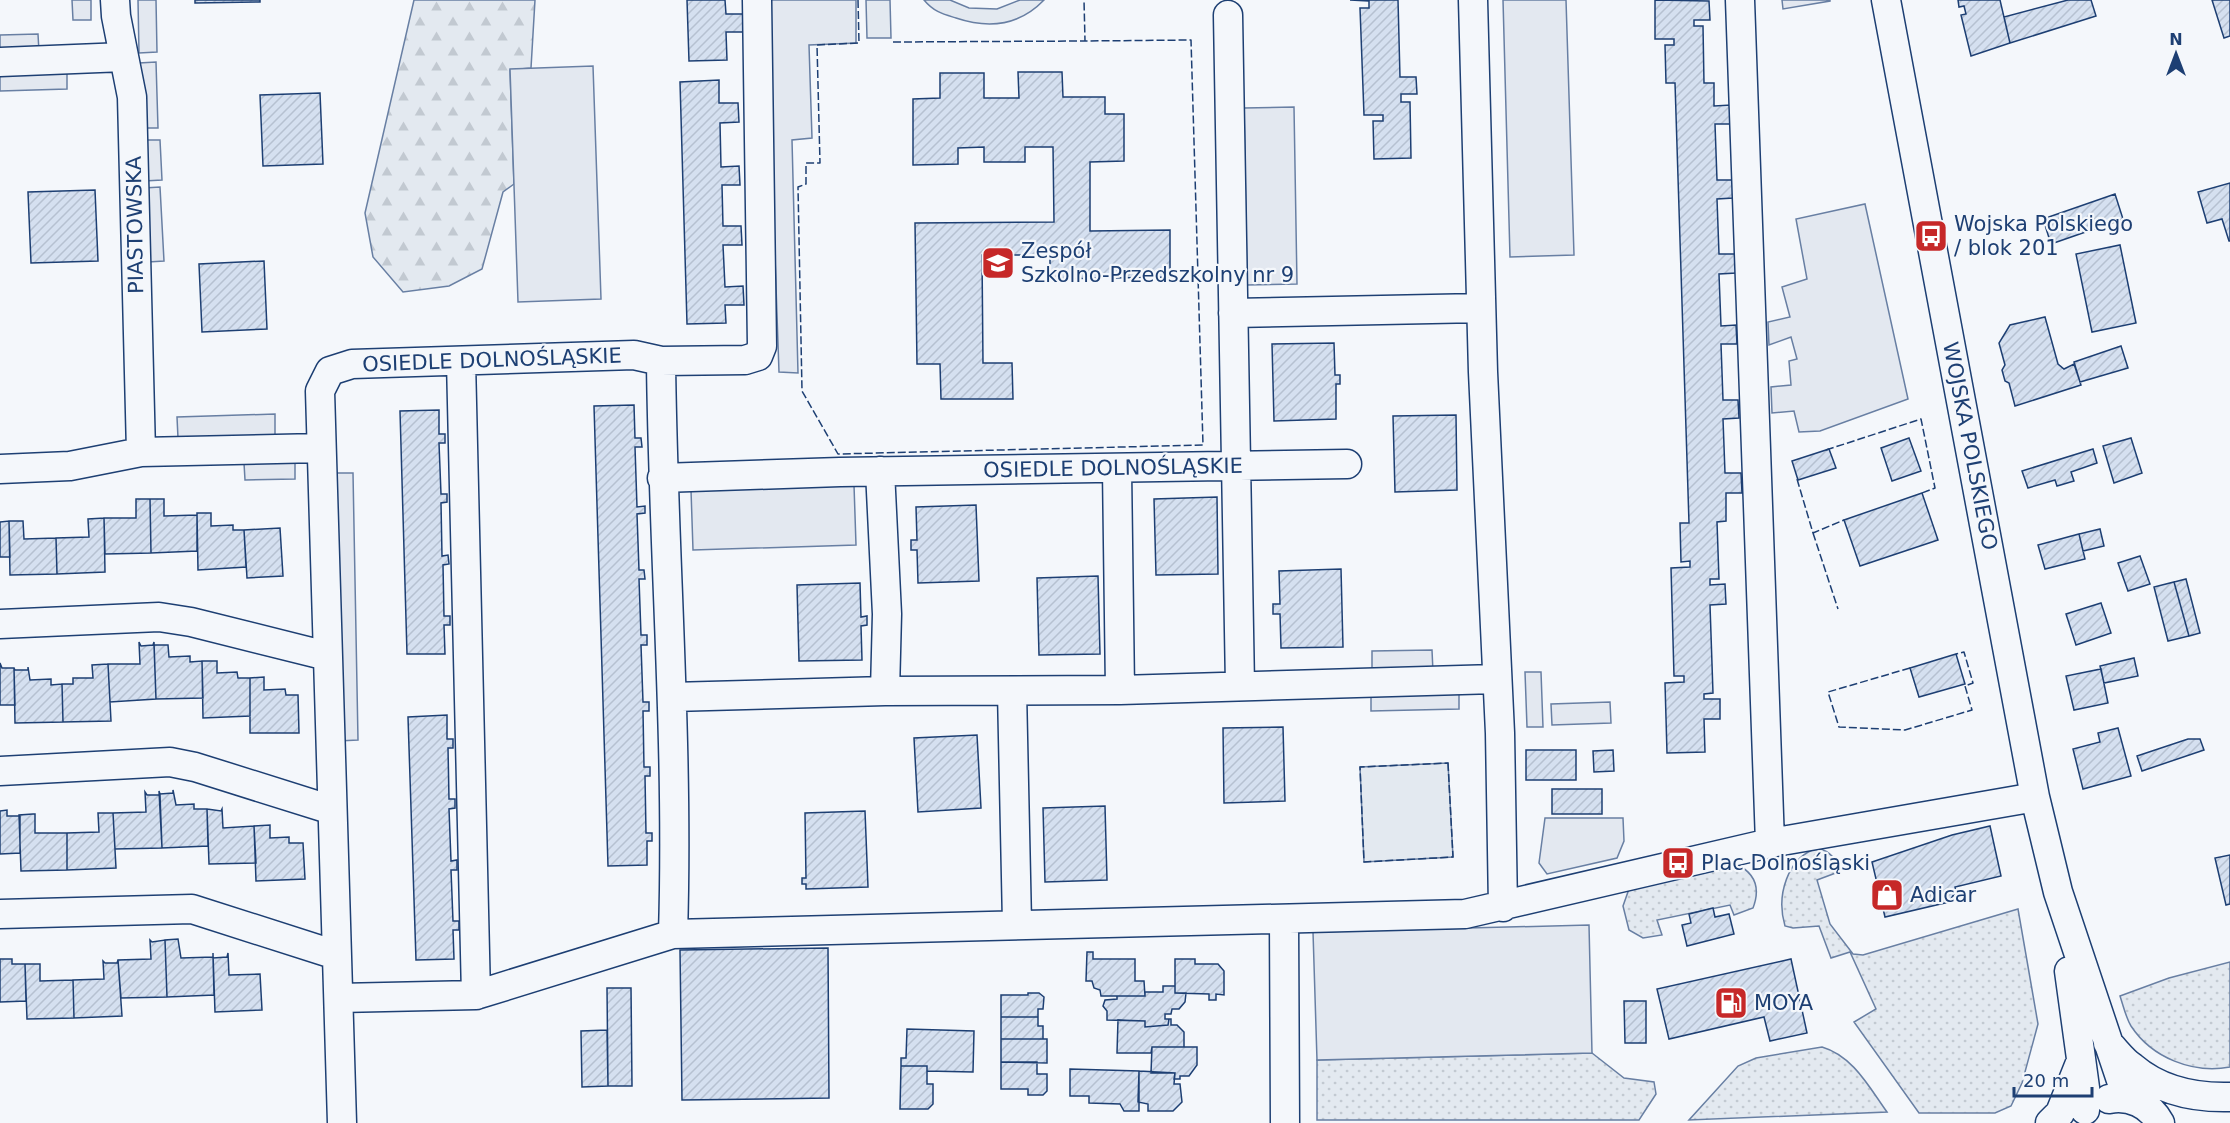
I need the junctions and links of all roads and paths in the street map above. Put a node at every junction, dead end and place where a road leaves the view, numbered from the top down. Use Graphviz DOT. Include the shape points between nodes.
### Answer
graph roads {
  1 [pos="115,0"];
  2 [pos="757,0"];
  3 [pos="1473,0"];
  4 [pos="1740,0"];
  5 [pos="1887,0"];
  6 [pos="1228,15"];
  7 [pos="124,57"];
  8 [pos="0,62"];
  9 [pos="1481,308"];
  10 [pos="1233,313"];
  11 [pos="461,361"];
  12 [pos="661,361"];
  13 [pos="321,448"];
  14 [pos="141,452"];
  15 [pos="1347,464"];
  16 [pos="1235,466"];
  17 [pos="0,469"];
  18 [pos="1117,469"];
  19 [pos="879,471"];
  20 [pos="662,478"];
  21 [pos="0,624"];
  22 [pos="327,656"];
  23 [pos="1496,680"];
  24 [pos="1240,686"];
  25 [pos="1120,690"];
  26 [pos="885,691"];
  27 [pos="1011,691"];
  28 [pos="672,697"];
  29 [pos="0,771"];
  30 [pos="2035,796"];
  31 [pos="332,810"];
  32 [pos="1770,843"];
  33 [pos="2058,892"];
  34 [pos="1503,907"];
  35 [pos="0,914"];
  36 [pos="1284,920"];
  37 [pos="1017,923"];
  38 [pos="673,934"];
  39 [pos="336,956"];
  40 [pos="476,995"];
  41 [pos="339,998"];
  42 [pos="2106,1041"];
  43 [pos="2081,1059"];
  44 [pos="2230,1097"];
  45 [pos="2127,1098"];
  46 [pos="2230,1106"];
  47 [pos="2080,1116"];
  48 [pos="2158,1120"];
  49 [pos="342,1123"];
  50 [pos="1286,1123"];
  51 [pos="2050,1123"];
  1 -- 7 [label="street, PIASTOWSKA"];
  2 -- 12 [label="street, OSIEDLE DOLNOŚLĄSKIE" via="762,346 758,356 745,360"];
  3 -- 9 [label="street"];
  4 -- 32 [label="street"];
  5 -- 30 [label="street, WOJSKA POLSKIEGO"];
  6 -- 10 [label="street"];
  7 -- 8 [label="street"];
  7 -- 14 [label="street, PIASTOWSKA" via="132,97"];
  9 -- 10 [label="street"];
  9 -- 23 [label="street"];
  10 -- 16 [label="street"];
  11 -- 12 [label="street, OSIEDLE DOLNOŚLĄSKIE" via="634,355"];
  11 -- 13 [label="street, OSIEDLE DOLNOŚLĄSKIE" via="352,364 330,371 320,391"];
  11 -- 40 [label="street"];
  12 -- 20 [label="street"];
  13 -- 14 [label="street"];
  13 -- 22 [label="street, OSIEDLE DOLNOŚLĄSKIE"];
  14 -- 17 [label="street" via="70,466"];
  15 -- 16 [label="street, OSIEDLE DOLNOŚLĄSKIE"];
  16 -- 18 [label="street, OSIEDLE DOLNOŚLĄSKIE"];
  16 -- 24 [label="street"];
  18 -- 19 [label="street, OSIEDLE DOLNOŚLĄSKIE"];
  18 -- 25 [label="street"];
  19 -- 20 [label="street, OSIEDLE DOLNOŚLĄSKIE"];
  19 -- 26 [label="street" via="887,614"];
  20 -- 28 [label="street"];
  21 -- 22 [label="street" via="159,617"];
  22 -- 31 [label="street, OSIEDLE DOLNOŚLĄSKIE"];
  23 -- 24 [label="street"];
  23 -- 34 [label="street"];
  24 -- 25 [label="street"];
  25 -- 27 [label="street"];
  26 -- 27 [label="street"];
  26 -- 28 [label="street"];
  27 -- 37 [label="street"];
  28 -- 38 [label="street"];
  29 -- 31 [label="street" via="170,762"];
  30 -- 32 [label="street"];
  30 -- 33 [label="street, WOJSKA POLSKIEGO"];
  31 -- 39 [label="street, OSIEDLE DOLNOŚLĄSKIE"];
  32 -- 34 [label="street"];
  33 -- 42 [label="street, WOJSKA POLSKIEGO"];
  33 -- 43 [label="street, WOJSKA POLSKIEGO"];
  34 -- 36 [label="street" via="1465,914"];
  35 -- 39 [label="street" via="192,909"];
  36 -- 37 [label="street"];
  36 -- 50 [label="street"];
  37 -- 38 [label="street"];
  38 -- 40 [label="street"];
  39 -- 41 [label="street, OSIEDLE DOLNOŚLĄSKIE"];
  40 -- 41 [label="street"];
  41 -- 49 [label="street, OSIEDLE DOLNOŚLĄSKIE"];
  42 -- 44 [label="street" via="2132,1067 2174,1091 2198,1098"];
  42 -- 45 [label="street, WOJSKA POLSKIEGO"];
  43 -- 47 [label="street, WOJSKA POLSKIEGO"];
  43 -- 51 [label="street" via="2060,1113"];
  45 -- 47 [label="street" via="2098,1102"];
  45 -- 48 [label="street" via="2138,1102"];
  46 -- 48 [label="street"];
}
